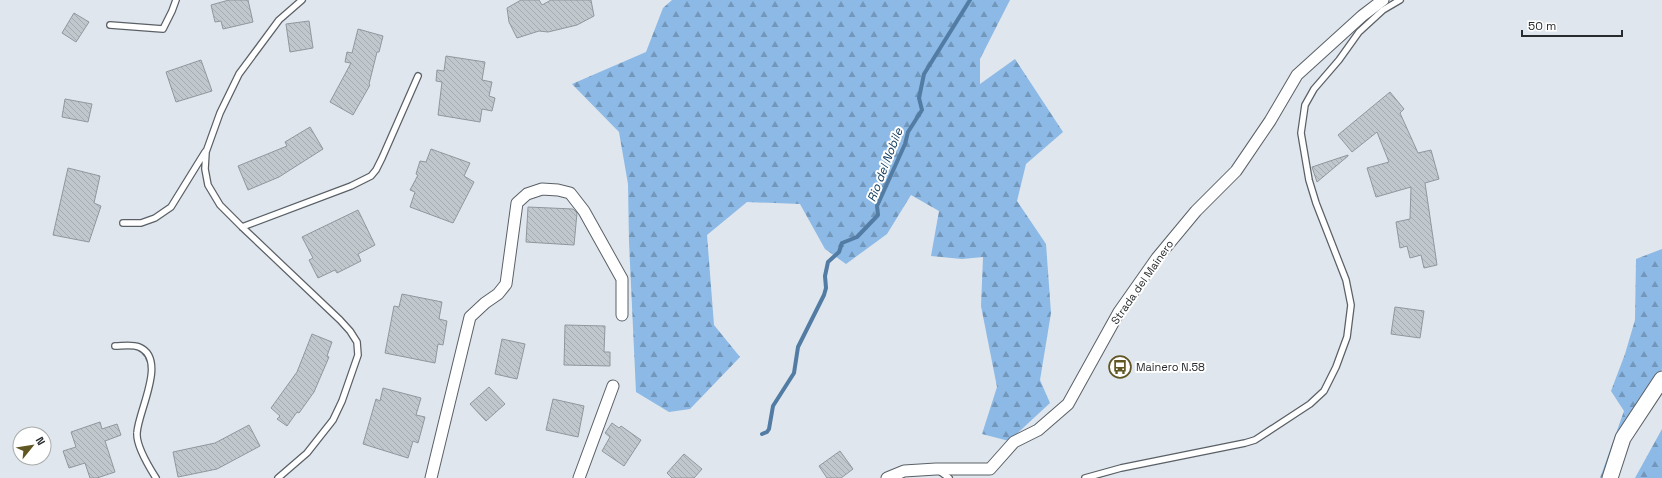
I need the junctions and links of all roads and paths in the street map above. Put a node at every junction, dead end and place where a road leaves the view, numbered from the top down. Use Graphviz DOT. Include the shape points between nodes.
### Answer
graph roads {
  1 [pos="176,0"];
  2 [pos="302,0"];
  3 [pos="1383,0"];
  4 [pos="1400,0"];
  5 [pos="110,25"];
  6 [pos="418,76"];
  7 [pos="206,152"];
  8 [pos="123,223"];
  9 [pos="242,227"];
  10 [pos="622,315"];
  11 [pos="115,346"];
  12 [pos="1662,379"];
  13 [pos="613,386"];
  14 [pos="936,469"];
  15 [pos="156,478"];
  16 [pos="278,478"];
  17 [pos="431,478"];
  18 [pos="579,478"];
  19 [pos="887,478"];
  20 [pos="949,478"];
  21 [pos="1085,478"];
  22 [pos="1610,478"];
  1 -- 5 [label="lane" via="163,29"];
  2 -- 7 [label="lane" via="279,20 239,74"];
  3 -- 14 [label="street, Strada del Mainero" via="1297,75 1236,171 1196,211 1157,258 1119,312 1068,404 1038,430 1014,442 990,469"];
  4 -- 21 [label="lane" via="1383,10 1360,32 1304,106 1301,133 1309,180 1346,280 1351,305 1347,337 1324,391 1310,404 1255,440"];
  6 -- 9 [label="lane" via="382,158 370,176 351,186"];
  7 -- 8 [label="lane" via="171,207 159,216 141,223"];
  7 -- 9 [label="lane" via="205,170 208,185 220,205"];
  9 -- 16 [label="lane" via="340,320 357,342 355,368 333,420 307,453"];
  10 -- 17 [label="street" via="622,279 584,211 570,193 542,189 527,194 517,203 506,284 470,317"];
  11 -- 15 [label="lane" via="138,346 147,352 152,360 150,384 136,434 143,456"];
  12 -- 22 [label="street" via="1623,438"];
  13 -- 18 [label="street"];
  14 -- 19 [label="street, Strada del Mainero" via="904,471"];
  14 -- 20 [label="lane"];
}
